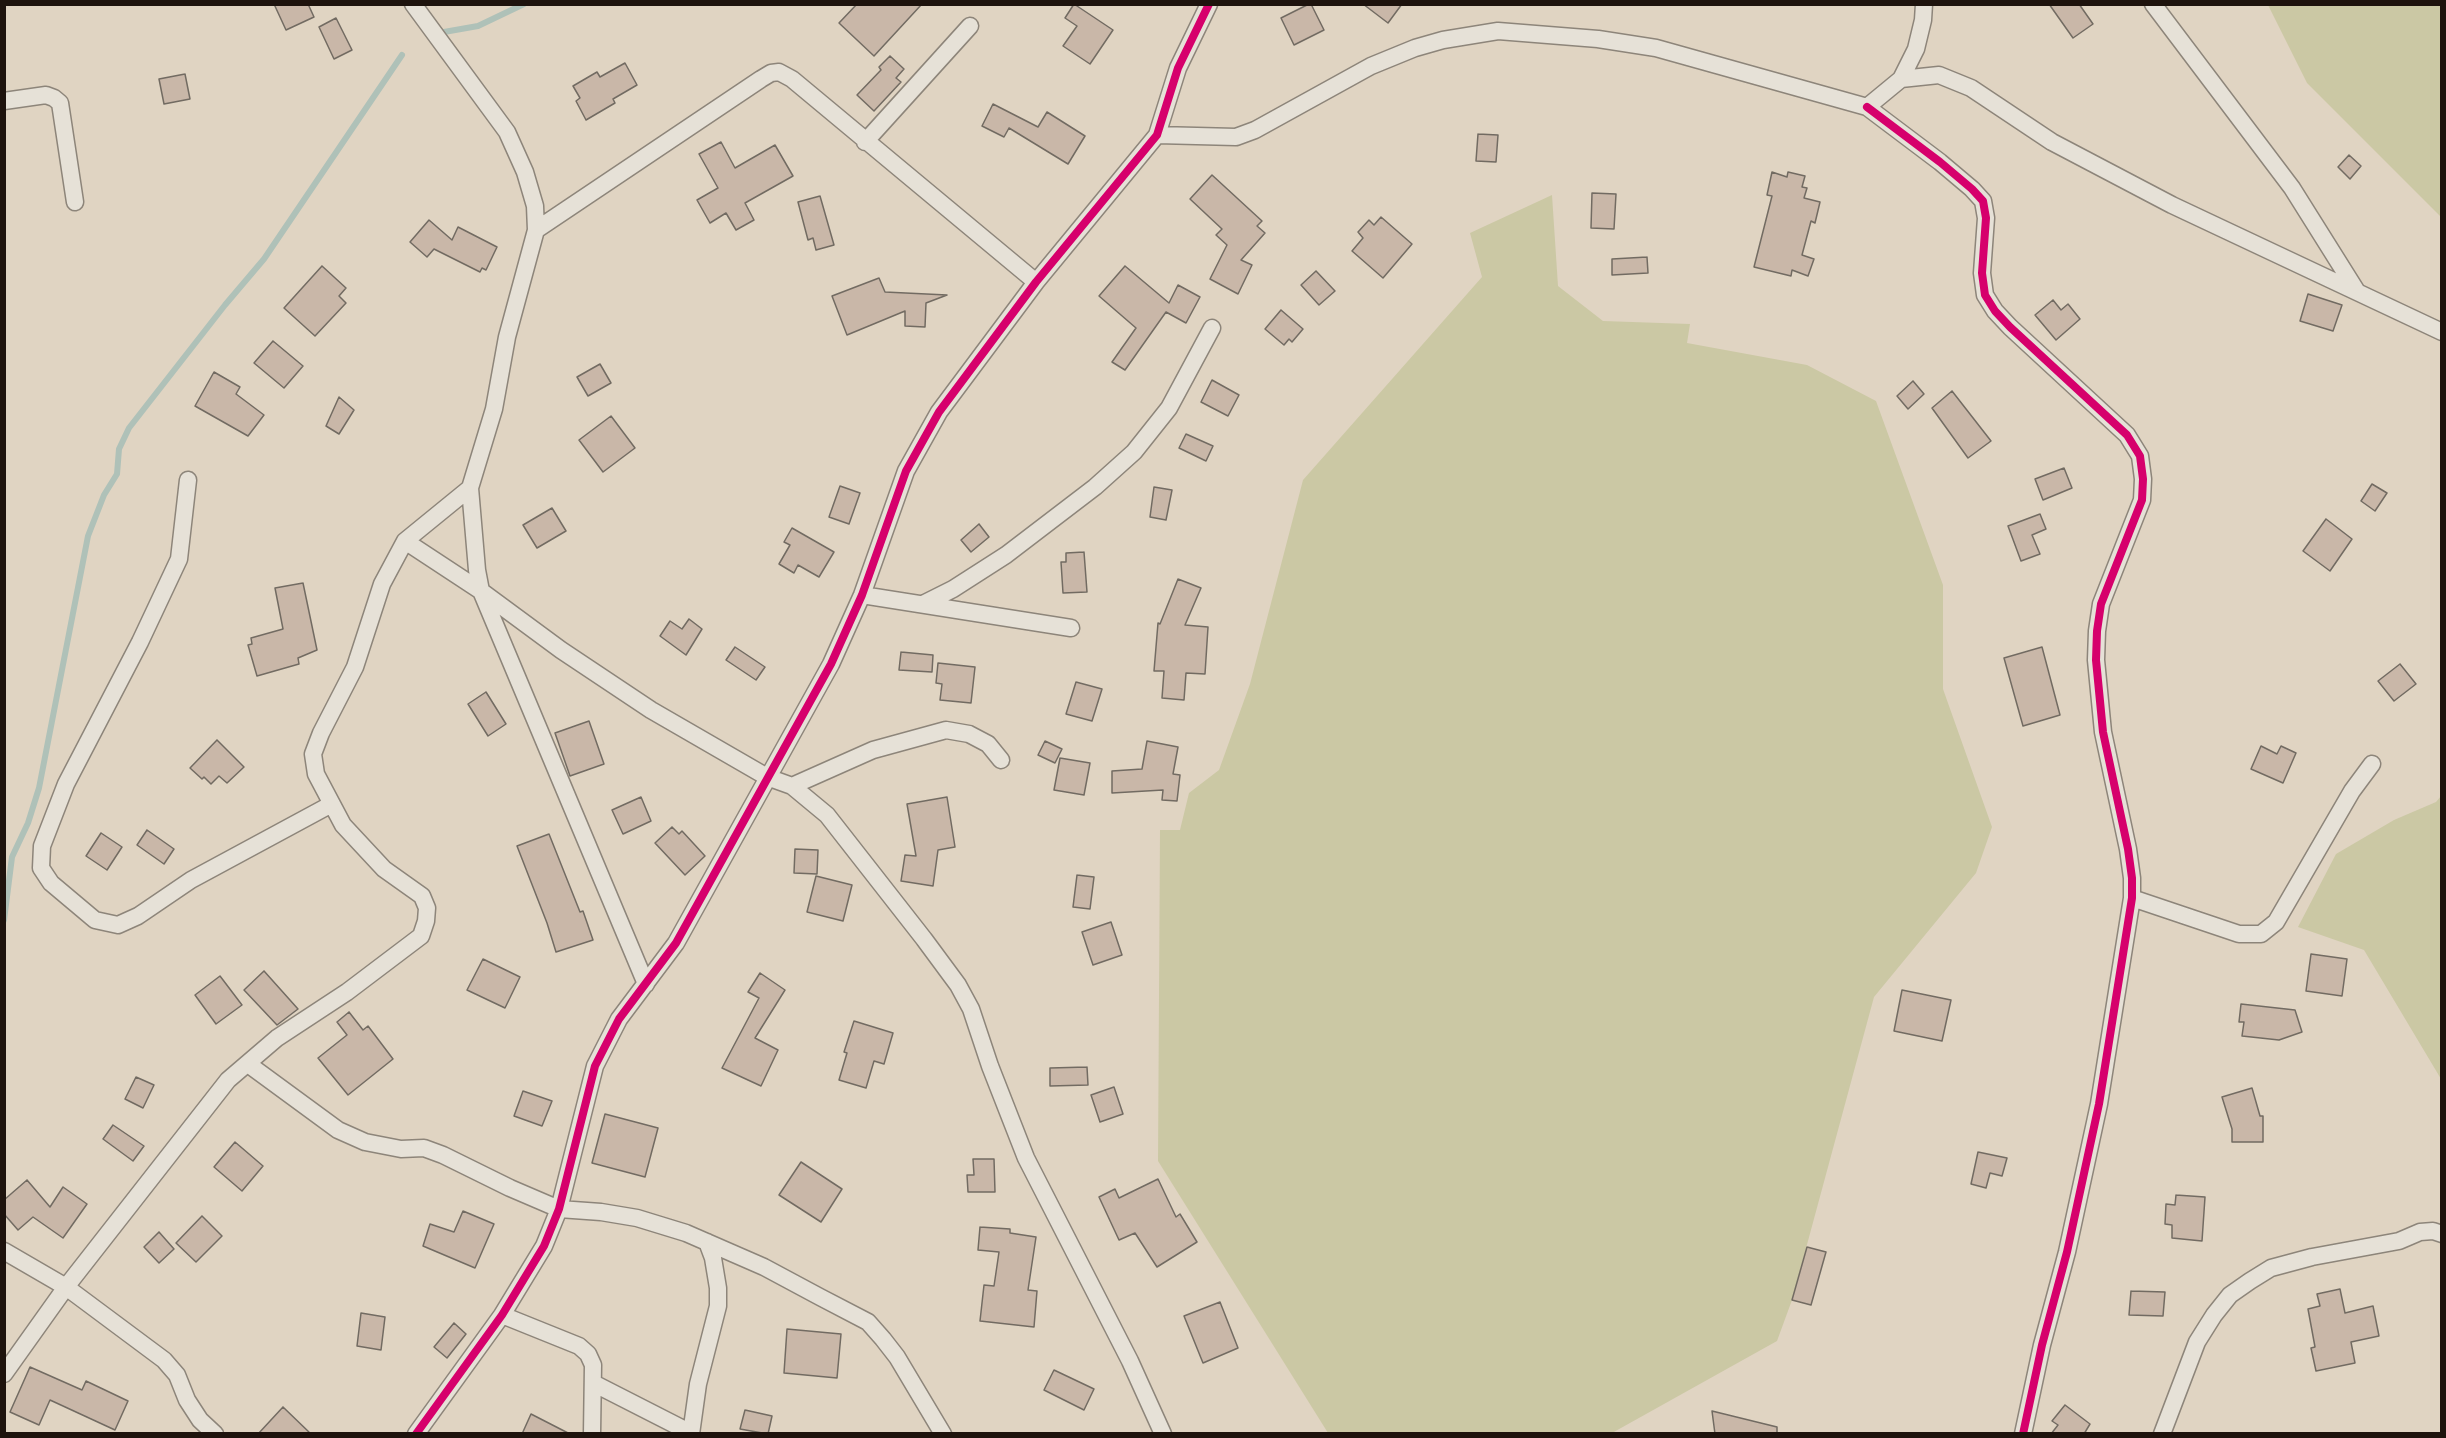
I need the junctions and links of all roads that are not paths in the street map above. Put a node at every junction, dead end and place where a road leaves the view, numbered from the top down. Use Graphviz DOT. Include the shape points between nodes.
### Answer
graph roads {
  1 [pos="413,4"];
  2 [pos="1209,4"];
  3 [pos="1924,4"];
  4 [pos="2153,4"];
  5 [pos="970,26"];
  6 [pos="1901,79"];
  7 [pos="4,101"];
  8 [pos="1867,107"];
  9 [pos="1157,135"];
  10 [pos="865,142"];
  11 [pos="75,202"];
  12 [pos="536,230"];
  13 [pos="1036,282"];
  14 [pos="2356,290"];
  15 [pos="1212,328"];
  16 [pos="2442,332"];
  17 [pos="188,480"];
  18 [pos="470,488"];
  19 [pos="405,541"];
  20 [pos="482,591"];
  21 [pos="862,595"];
  22 [pos="923,604"];
  23 [pos="1071,628"];
  24 [pos="1001,760"];
  25 [pos="2372,764"];
  26 [pos="767,777"];
  27 [pos="792,786"];
  28 [pos="330,805"];
  29 [pos="2132,898"];
  30 [pos="646,984"];
  31 [pos="248,1064"];
  32 [pos="559,1209"];
  33 [pos="2442,1234"];
  34 [pos="706,1242"];
  35 [pos="4,1251"];
  36 [pos="66,1287"];
  37 [pos="502,1316"];
  38 [pos="4,1374"];
  39 [pos="593,1383"];
  40 [pos="691,1433"];
  41 [pos="215,1434"];
  42 [pos="416,1434"];
  43 [pos="592,1434"];
  44 [pos="943,1434"];
  45 [pos="1163,1434"];
  46 [pos="2023,1434"];
  47 [pos="2162,1434"];
  1 -- 12 [label="street" via="507,132 525,172 535,206"];
  2 -- 9 [label="street" via="1178,68"];
  3 -- 6 [label="street" via="1916,49"];
  4 -- 14 [label="street" via="2292,188"];
  5 -- 10 [label="street"];
  6 -- 8 [label="street"];
  6 -- 14 [label="street" via="1939,75 1971,88 2052,142 2131,184"];
  7 -- 11 [label="street" via="46,95 60,103"];
  8 -- 9 [label="street" via="1656,48 1497,31 1415,48 1371,66 1255,130 1236,136"];
  8 -- 29 [label="street" via="1941,162 1983,201 1985,295 2010,327 2127,435 2140,456 2142,500 2101,604 2096,660 2103,732 2128,849"];
  9 -- 13 [label="street"];
  10 -- 12 [label="street" via="792,79 779,72 771,73"];
  10 -- 13 [label="street"];
  12 -- 18 [label="street" via="507,337 494,409"];
  13 -- 21 [label="street" via="939,412 906,471"];
  14 -- 16 [label="street"];
  15 -- 22 [label="street" via="1169,408 1134,452 1088,493 1006,555 953,590"];
  17 -- 28 [label="street" via="179,559 66,784 42,846 41,868 51,883 95,920 118,925 191,880"];
  18 -- 19 [label="street"];
  18 -- 20 [label="street"];
  19 -- 20 [label="street"];
  19 -- 28 [label="street" via="382,584 356,667 314,754 316,774"];
  20 -- 26 [label="street" via="651,710"];
  20 -- 30 [label="street"];
  21 -- 22 [label="street"];
  21 -- 26 [label="street" via="831,664"];
  22 -- 23 [label="street"];
  24 -- 27 [label="street" via="988,744 969,734 946,730 873,750"];
  25 -- 29 [label="street" via="2352,791 2276,922 2260,934 2239,934"];
  26 -- 27 [label="street"];
  26 -- 30 [label="street" via="676,943"];
  27 -- 45 [label="street" via="827,815 958,985 971,1009 1026,1158"];
  28 -- 31 [label="street" via="384,869 422,896 427,908 426,921 421,936 277,1038"];
  29 -- 46 [label="street" via="2099,1104"];
  30 -- 32 [label="street" via="619,1019 595,1066"];
  31 -- 32 [label="street" via="338,1130 381,1147 434,1151"];
  31 -- 36 [label="street" via="228,1080"];
  32 -- 34 [label="street" via="637,1218"];
  32 -- 37 [label="street" via="544,1246"];
  33 -- 47 [label="street" via="2420,1232 2399,1241 2271,1268 2230,1295 2197,1342"];
  34 -- 40 [label="street" via="713,1258 718,1306 696,1392"];
  34 -- 44 [label="street" via="764,1267 868,1322 897,1357"];
  35 -- 36 [label="street"];
  36 -- 38 [label="street"];
  36 -- 41 [label="street" via="164,1360 177,1375 200,1420"];
  37 -- 39 [label="street" via="579,1346 593,1365"];
  37 -- 42 [label="street"];
  39 -- 40 [label="street"];
  39 -- 43 [label="street"];
}
